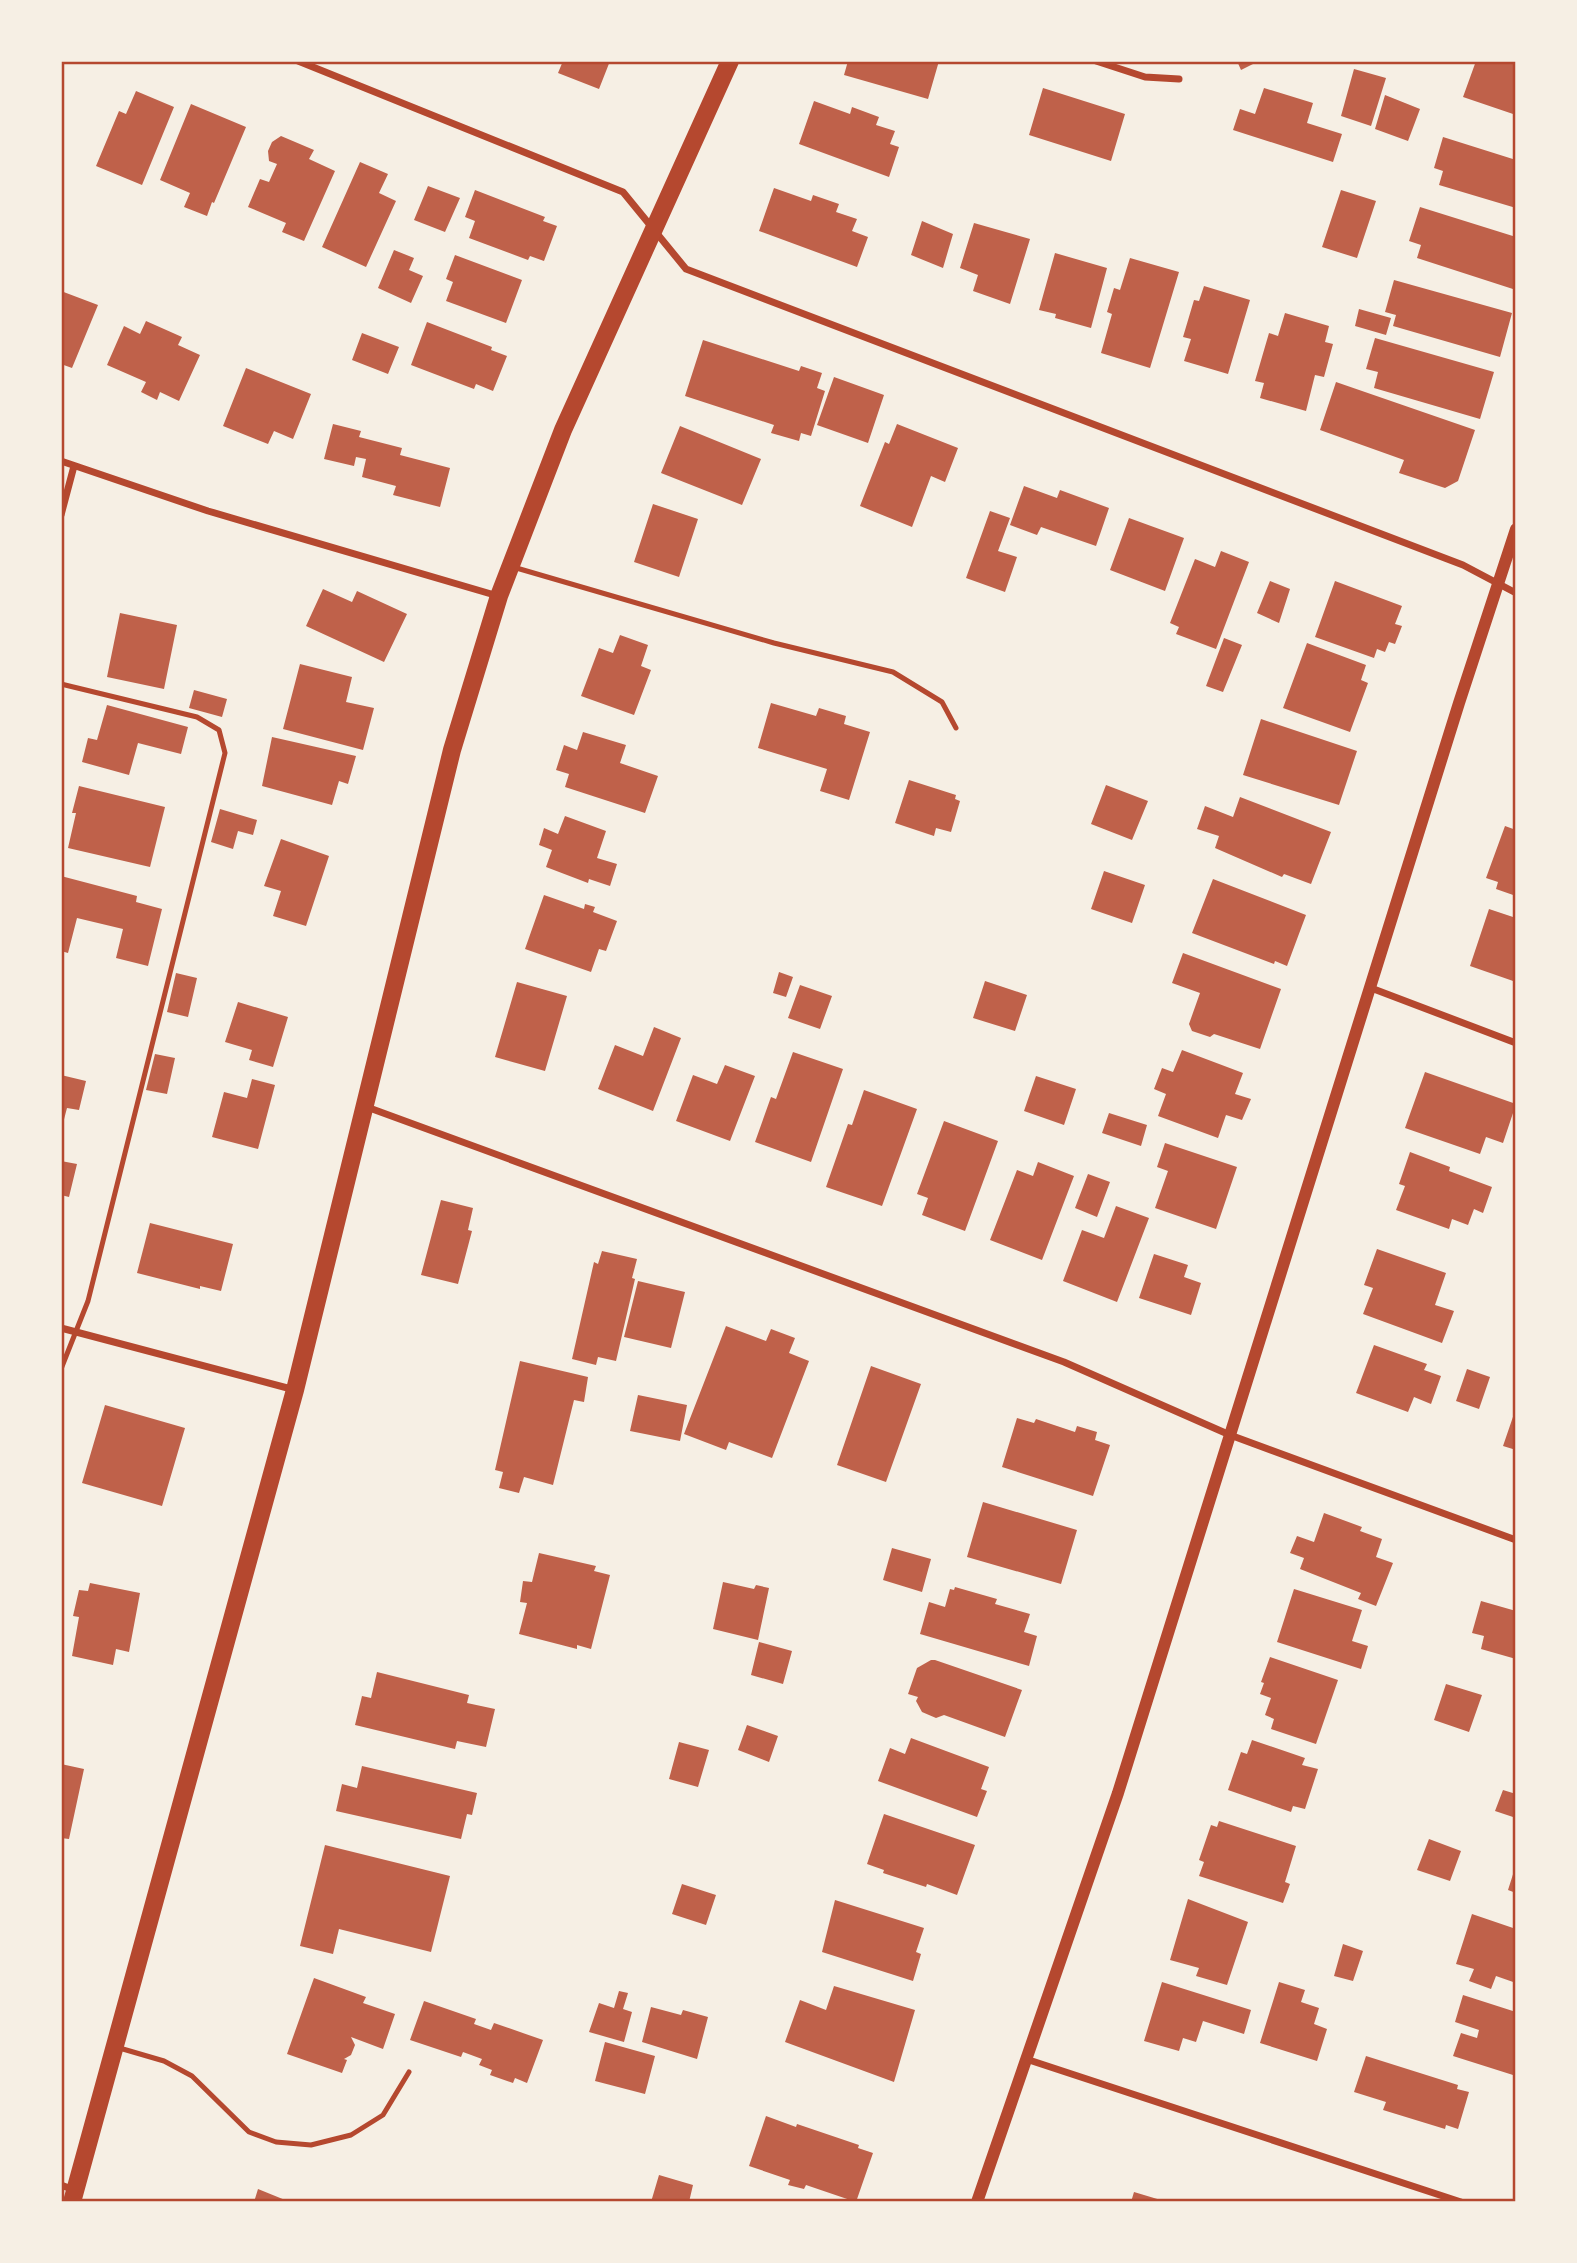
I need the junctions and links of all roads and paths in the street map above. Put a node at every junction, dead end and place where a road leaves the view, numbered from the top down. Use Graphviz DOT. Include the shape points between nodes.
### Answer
graph roads {
  1 [pos="298,61"];
  2 [pos="730,61"];
  3 [pos="1096,61"];
  4 [pos="1179,79"];
  5 [pos="653,231"];
  6 [pos="61,461"];
  7 [pos="74,466"];
  8 [pos="61,515"];
  9 [pos="1516,528"];
  10 [pos="510,566"];
  11 [pos="1498,583"];
  12 [pos="1516,593"];
  13 [pos="499,596"];
  14 [pos="61,684"];
  15 [pos="956,728"];
  16 [pos="1371,988"];
  17 [pos="1516,1043"];
  18 [pos="364,1106"];
  19 [pos="61,1328"];
  20 [pos="76,1332"];
  21 [pos="61,1369"];
  22 [pos="295,1390"];
  23 [pos="1230,1436"];
  24 [pos="1516,1540"];
  25 [pos="113,2046"];
  26 [pos="1026,2059"];
  27 [pos="409,2072"];
  28 [pos="69,2193"];
  29 [pos="977,2202"];
  30 [pos="1461,2202"];
  1 -- 5 [label="street" via="623,192"];
  2 -- 5 [label="main road"];
  3 -- 4 [label="street" via="1145,77"];
  5 -- 10 [label="main road" via="563,430"];
  5 -- 11 [label="street" via="687,269 1450,560"];
  6 -- 7 [label="street"];
  7 -- 8 [label="street"];
  7 -- 13 [label="street" via="208,511"];
  9 -- 11 [label="street"];
  10 -- 13 [label="main road"];
  10 -- 15 [label="lane" via="775,643 893,672 942,702"];
  11 -- 12 [label="street"];
  11 -- 16 [label="street"];
  13 -- 18 [label="main road" via="452,750"];
  14 -- 20 [label="lane" via="197,717 219,730 225,753 88,1301"];
  16 -- 17 [label="street"];
  16 -- 23 [label="street"];
  18 -- 22 [label="main road"];
  18 -- 23 [label="street" via="1065,1362"];
  19 -- 20 [label="street"];
  20 -- 21 [label="lane"];
  20 -- 22 [label="street"];
  22 -- 25 [label="main road"];
  23 -- 24 [label="street"];
  23 -- 26 [label="street" via="1118,1793"];
  25 -- 27 [label="lane" via="164,2061 192,2076 249,2132 276,2142 311,2145 351,2135 383,2115"];
  25 -- 28 [label="main road"];
  26 -- 29 [label="street"];
  26 -- 30 [label="street"];
}
